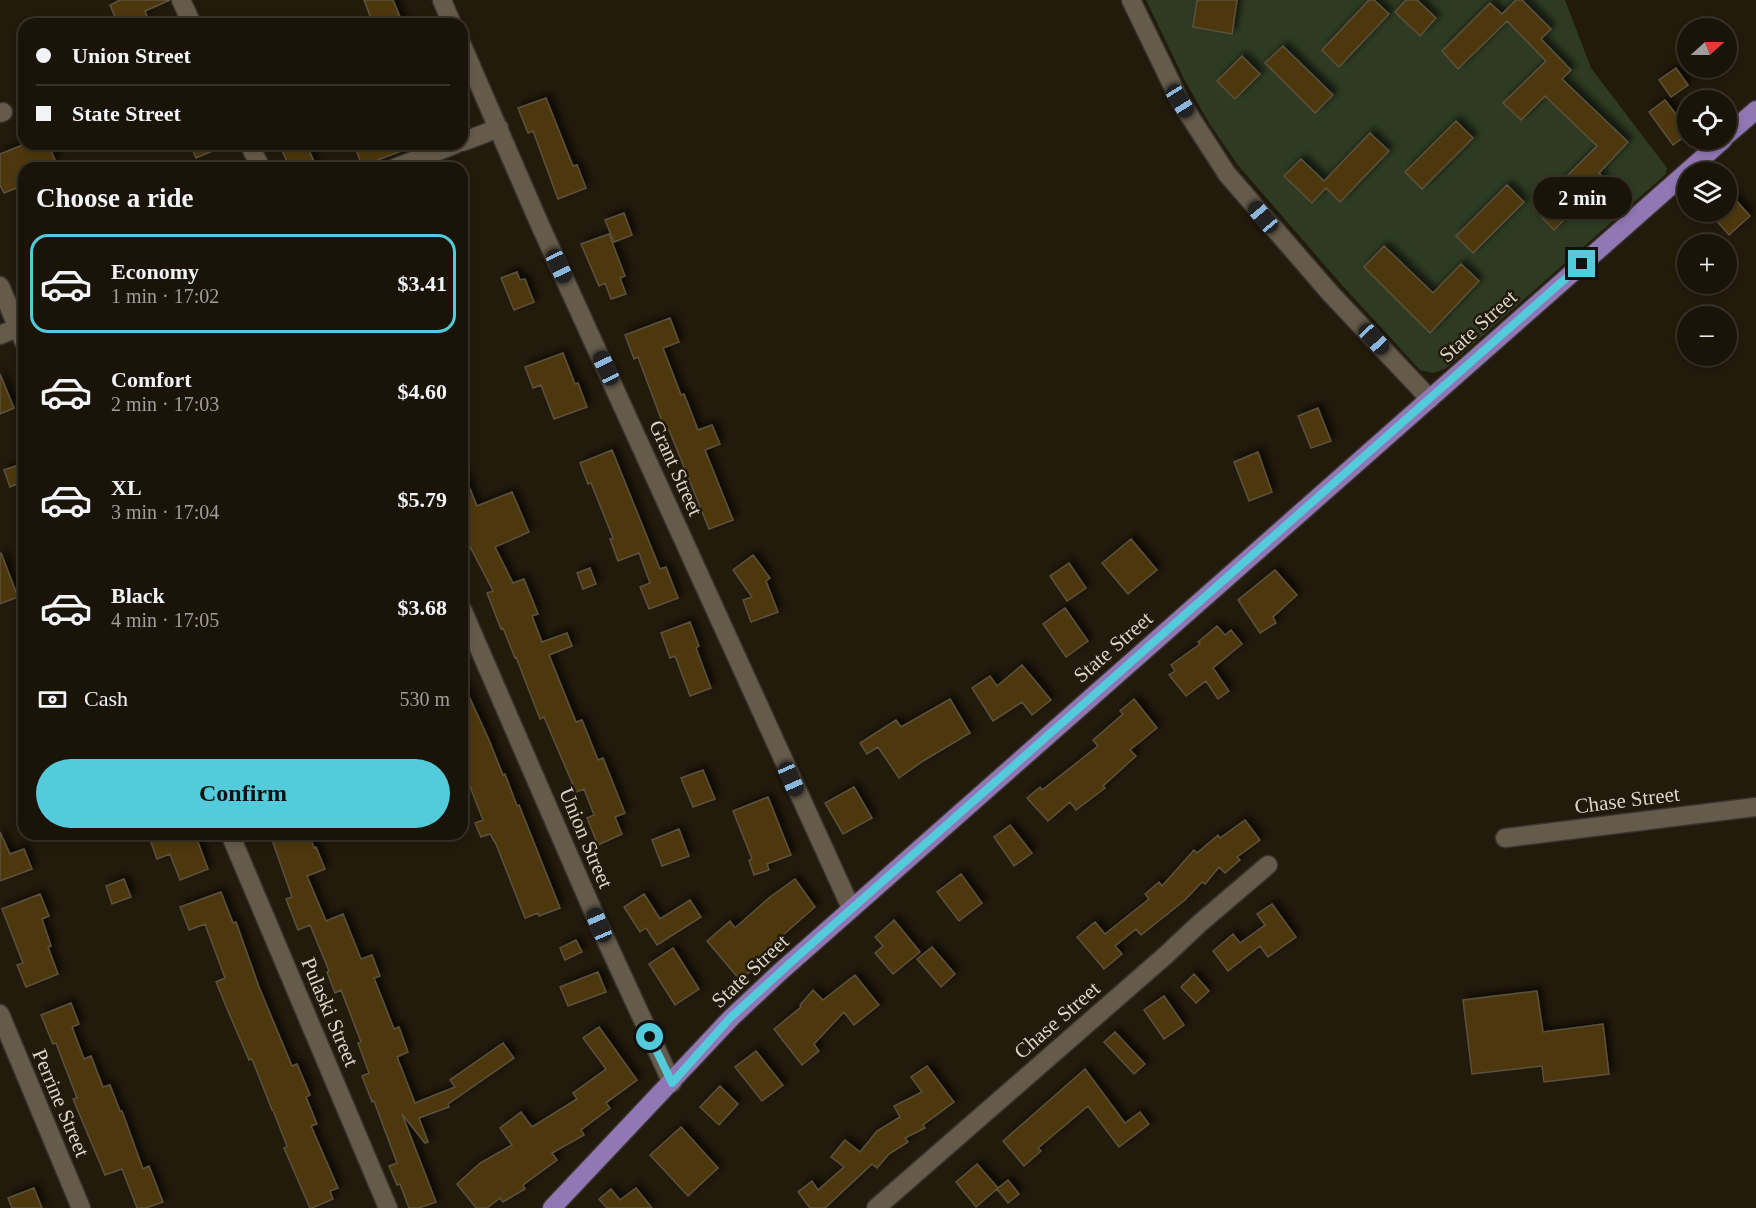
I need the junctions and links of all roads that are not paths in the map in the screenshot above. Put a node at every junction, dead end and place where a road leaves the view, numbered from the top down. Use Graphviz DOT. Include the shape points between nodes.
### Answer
graph roads {
  1 [pos="181,0"];
  2 [pos="442,0"];
  3 [pos="1131,0"];
  4 [pos="189,18"];
  5 [pos="450,18"];
  6 [pos="468,58"];
  7 [pos="1756,110"];
  8 [pos="1737,126"];
  9 [pos="499,128"];
  10 [pos="468,140"];
  11 [pos="441,150"];
  12 [pos="1712,150"];
  13 [pos="410,162"];
  14 [pos="0,286"];
  15 [pos="18,323"];
  16 [pos="18,332"];
  17 [pos="0,335"];
  18 [pos="1430,399"];
  19 [pos="468,623"];
  20 [pos="1756,807"];
  21 [pos="1505,838"];
  22 [pos="233,840"];
  23 [pos="1268,866"];
  24 [pos="851,908"];
  25 [pos="0,1014"];
  26 [pos="672,1083"];
  27 [pos="81,1208"];
  28 [pos="388,1208"];
  29 [pos="552,1208"];
  30 [pos="876,1208"];
  1 -- 4 [label="street"];
  2 -- 5 [label="street"];
  3 -- 18 [label="street" via="1180,101 1227,174 1331,294"];
  6 -- 9 [label="street, Grant Street"];
  7 -- 8 [label="main road"];
  9 -- 10 [label="street"];
  9 -- 24 [label="street, Grant Street"];
  11 -- 13 [label="street"];
  12 -- 18 [label="main road, State Street"];
  14 -- 15 [label="street"];
  16 -- 17 [label="street"];
  18 -- 24 [label="main road, State Street"];
  19 -- 26 [label="street, Union Street" via="603,935"];
  20 -- 21 [label="street, Chase Street"];
  22 -- 28 [label="street, Pulaski Street"];
  23 -- 30 [label="street, Chase Street"];
  24 -- 26 [label="main road, State Street" via="730,1018"];
  25 -- 27 [label="street, Perrine Street"];
  26 -- 29 [label="main road, State Street"];
}
